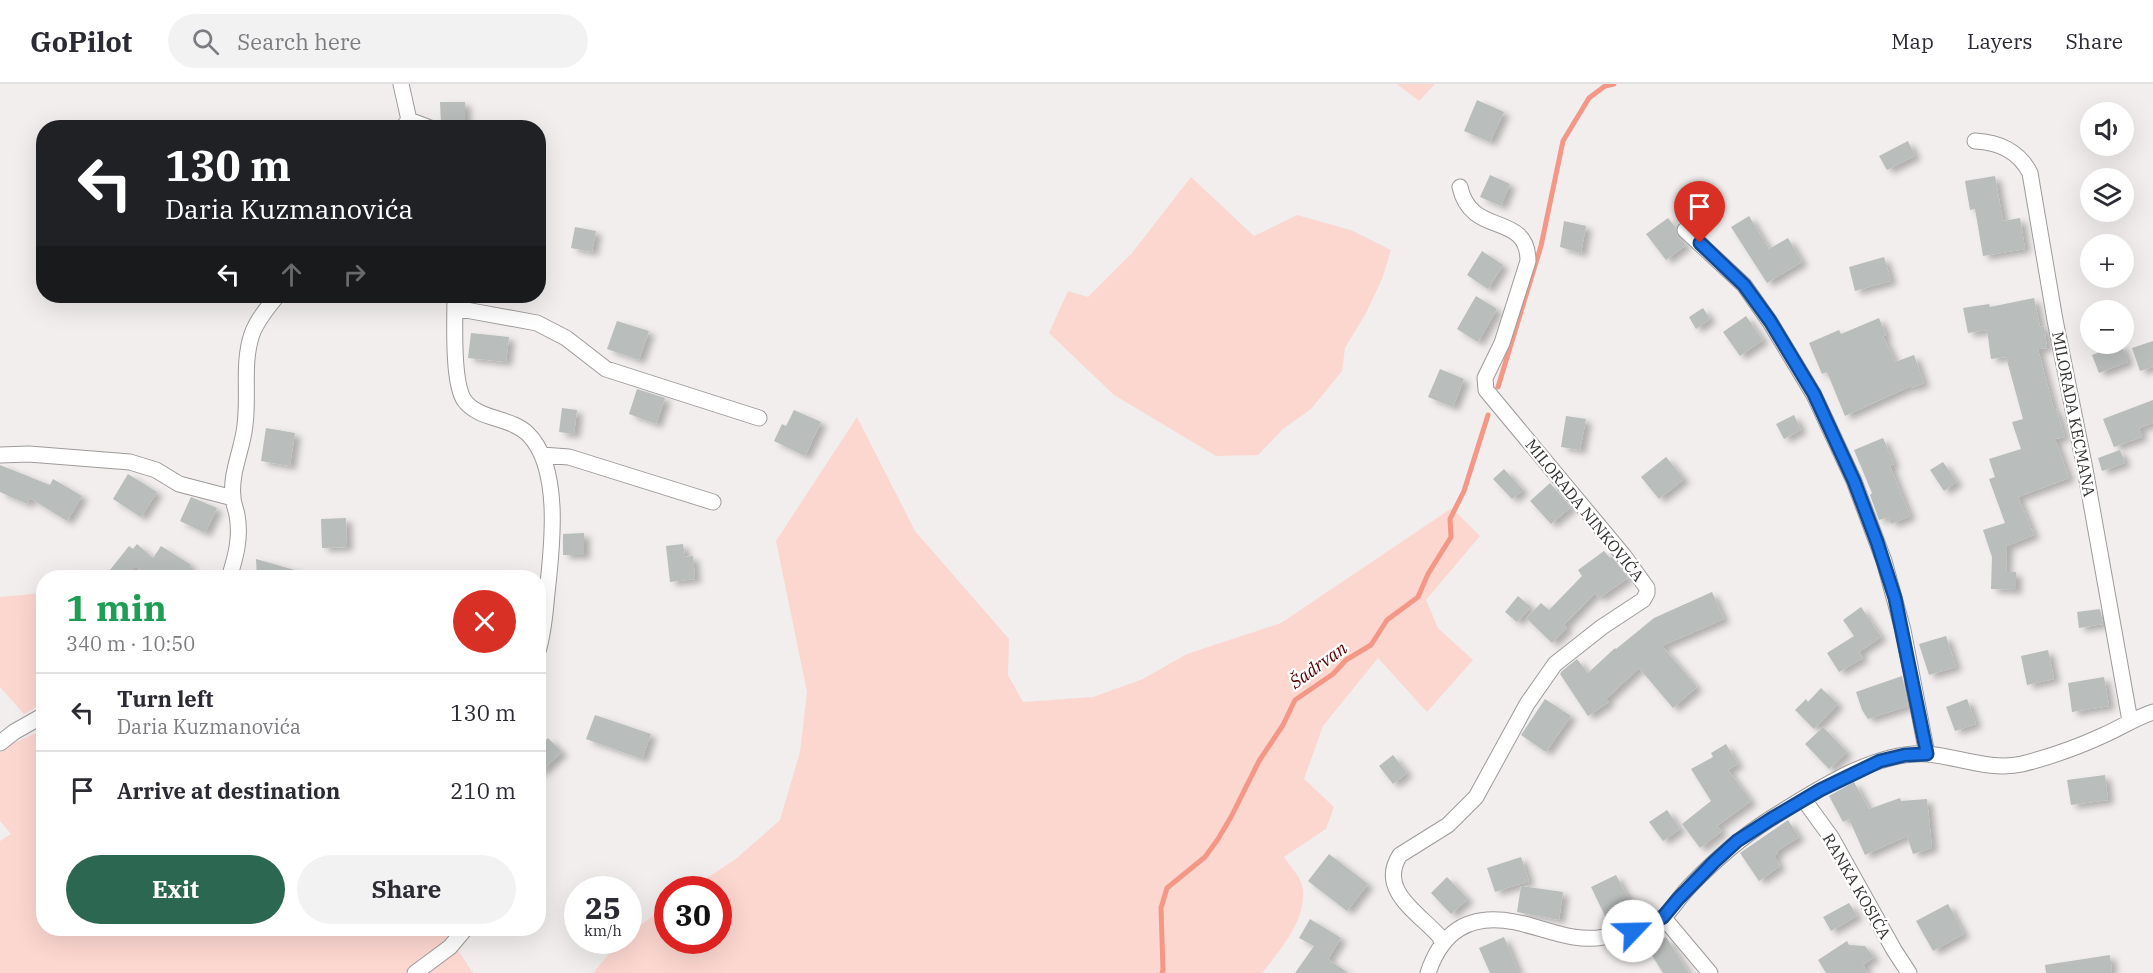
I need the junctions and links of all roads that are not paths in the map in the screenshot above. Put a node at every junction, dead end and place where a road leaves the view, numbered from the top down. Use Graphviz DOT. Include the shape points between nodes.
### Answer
graph roads {
  1 [pos="401,84"];
  2 [pos="405,120"];
  3 [pos="1975,141"];
  4 [pos="1460,187"];
  5 [pos="1685,230"];
  6 [pos="271,303"];
  7 [pos="455,303"];
  8 [pos="459,303"];
  9 [pos="759,418"];
  10 [pos="0,455"];
  11 [pos="542,455"];
  12 [pos="233,498"];
  13 [pos="713,502"];
  14 [pos="231,570"];
  15 [pos="546,599"];
  16 [pos="2153,712"];
  17 [pos="36,720"];
  18 [pos="2130,721"];
  19 [pos="0,743"];
  20 [pos="1927,754"];
  21 [pos="1804,800"];
  22 [pos="1663,917"];
  23 [pos="459,936"];
  24 [pos="1442,943"];
  25 [pos="415,973"];
  26 [pos="1428,973"];
  27 [pos="1710,973"];
  28 [pos="1909,973"];
  1 -- 2 [label="street"];
  3 -- 18 [label="street, MILORADA KECMANA" via="1995,143 2014,153 2030,173"];
  4 -- 24 [label="street, MILORADA NINKOVIĆA" via="1469,210 1516,233 1528,250 1502,343 1485,378 1486,390 1624,556 1647,593 1643,600 1555,664 1527,704 1476,797 1448,825 1396,861 1396,891"];
  5 -- 20 [label="street" via="1744,285 1814,394 1854,481 1884,561 1903,630"];
  6 -- 12 [label="street" via="252,333 248,351 245,424"];
  7 -- 11 [label="street" via="458,382 464,400 485,414 519,427"];
  8 -- 9 [label="street" via="537,323 566,338 606,369"];
  10 -- 12 [label="street" via="130,462 156,470 179,484"];
  11 -- 13 [label="street" via="569,457"];
  11 -- 15 [label="street" via="550,487 552,529"];
  12 -- 14 [label="street" via="239,535"];
  16 -- 18 [label="street"];
  17 -- 19 [label="street"];
  18 -- 20 [label="street" via="2079,746 2022,764 1997,765"];
  20 -- 21 [label="street" via="1880,761"];
  21 -- 22 [label="street" via="1737,841"];
  21 -- 28 [label="street, RANKA KOSIĆA" via="1832,837"];
  22 -- 24 [label="street" via="1633,931 1586,939 1513,922 1480,921 1447,936"];
  22 -- 27 [label="street"];
  23 -- 25 [label="street"];
  24 -- 26 [label="street"];
}
